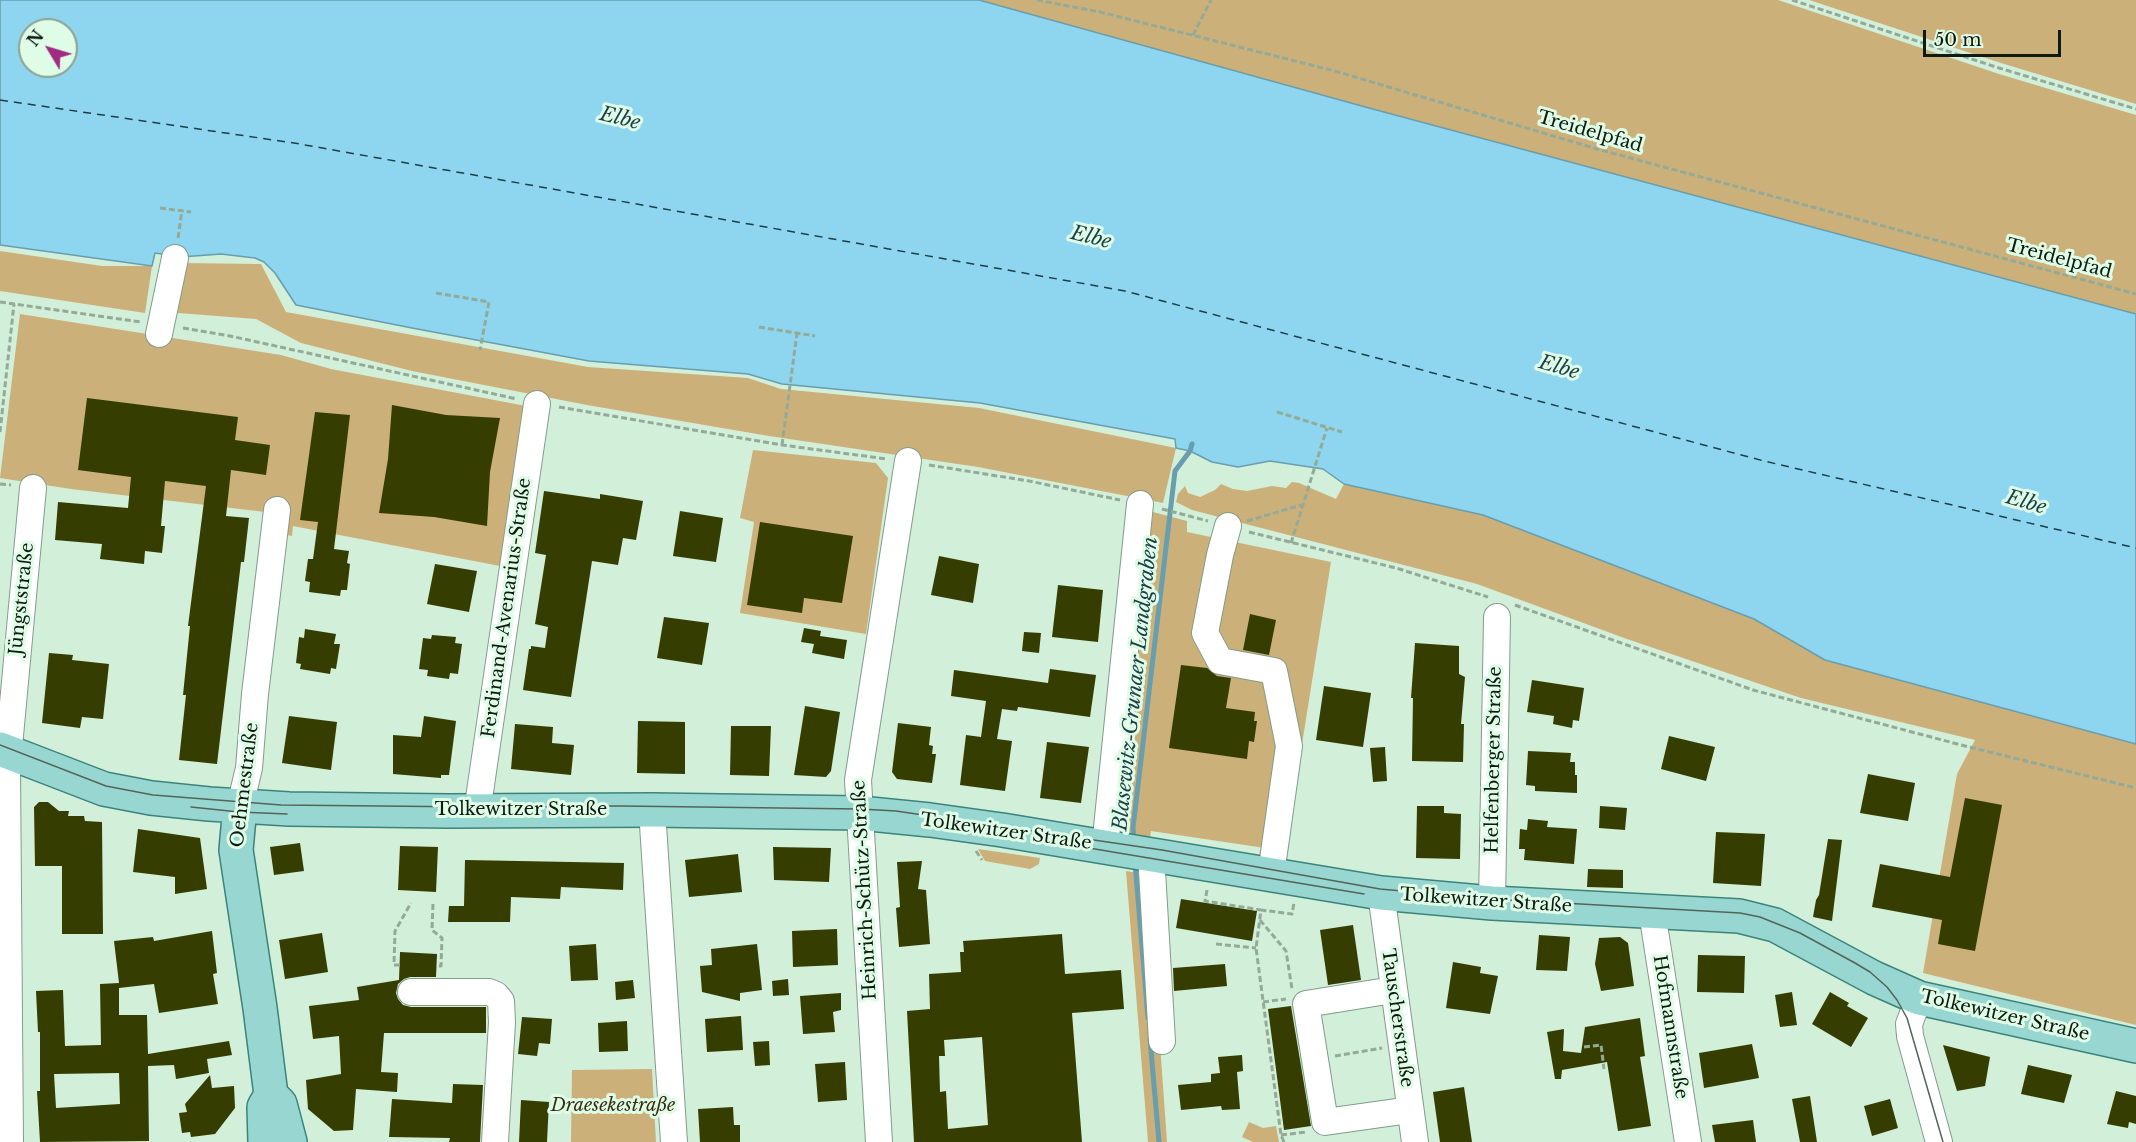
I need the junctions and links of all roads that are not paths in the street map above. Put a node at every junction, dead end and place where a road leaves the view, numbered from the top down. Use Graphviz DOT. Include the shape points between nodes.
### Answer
graph roads {
  1 [pos="175,258"];
  2 [pos="160,330"];
  3 [pos="537,404"];
  4 [pos="908,461"];
  5 [pos="33,488"];
  6 [pos="1148,506"];
  7 [pos="277,510"];
  8 [pos="1228,526"];
  9 [pos="1500,606"];
  10 [pos="4,750"];
  11 [pos="240,806"];
  12 [pos="652,810"];
  13 [pos="477,812"];
  14 [pos="860,813"];
  15 [pos="1109,847"];
  16 [pos="1151,854"];
  17 [pos="1285,876"];
  18 [pos="1381,893"];
  19 [pos="1492,903"];
  20 [pos="1652,912"];
  21 [pos="1394,990"];
  22 [pos="411,992"];
  23 [pos="1919,998"];
  24 [pos="1162,1041"];
  25 [pos="2136,1046"];
  26 [pos="271,1095"];
  27 [pos="1410,1110"];
  28 [pos="10,1142"];
  29 [pos="265,1142"];
  30 [pos="290,1142"];
  31 [pos="495,1142"];
  32 [pos="674,1142"];
  33 [pos="879,1142"];
  34 [pos="1415,1142"];
  35 [pos="1688,1142"];
  36 [pos="1939,1142"];
  1 -- 2 [label="street"];
  3 -- 13 [label="street, Ferdinand-Avenarius-Straße"];
  4 -- 14 [label="street, Heinrich-Schütz-Straße" via="858,780"];
  5 -- 10 [label="street, Jüngststraße"];
  6 -- 15 [label="street"];
  7 -- 11 [label="street, Oehmestraße" via="249,768"];
  8 -- 17 [label="street" via="1205,633 1220,661 1274,671 1289,746"];
  9 -- 19 [label="street, Helfenberger Straße"];
  10 -- 11 [label="main road, Tolkewitzer Straße" via="104,789 151,798"];
  10 -- 28 [label="street, Jüngststraße"];
  11 -- 13 [label="main road, Tolkewitzer Straße"];
  11 -- 26 [label="main road, Oehmestraße" via="236,850"];
  12 -- 13 [label="main road, Tolkewitzer Straße"];
  12 -- 14 [label="main road, Tolkewitzer Straße"];
  12 -- 32 [label="street"];
  14 -- 15 [label="main road, Tolkewitzer Straße"];
  14 -- 33 [label="street, Heinrich-Schütz-Straße"];
  15 -- 16 [label="main road, Tolkewitzer Straße"];
  16 -- 17 [label="main road, Tolkewitzer Straße"];
  16 -- 24 [label="street"];
  17 -- 18 [label="main road, Tolkewitzer Straße"];
  18 -- 19 [label="main road, Tolkewitzer Straße"];
  18 -- 21 [label="street, Tauscherstraße"];
  19 -- 20 [label="main road, Tolkewitzer Straße"];
  20 -- 23 [label="main road, Tolkewitzer Straße" via="1739,916 1775,925"];
  20 -- 35 [label="street, Hofmannstraße"];
  21 -- 27 [label="street, Tauscherstraße"];
  21 -- 27 [label="street" via="1306,1004 1325,1122"];
  22 -- 31 [label="street" via="489,992 501,1001"];
  23 -- 25 [label="main road, Tolkewitzer Straße"];
  23 -- 36 [label="street" via="1909,1024 1910,1036"];
  26 -- 29 [label="main road, Oehmestraße" via="264,1107"];
  26 -- 30 [label="main road, Oehmestraße" via="280,1104"];
  27 -- 34 [label="street, Tauscherstraße"];
}
